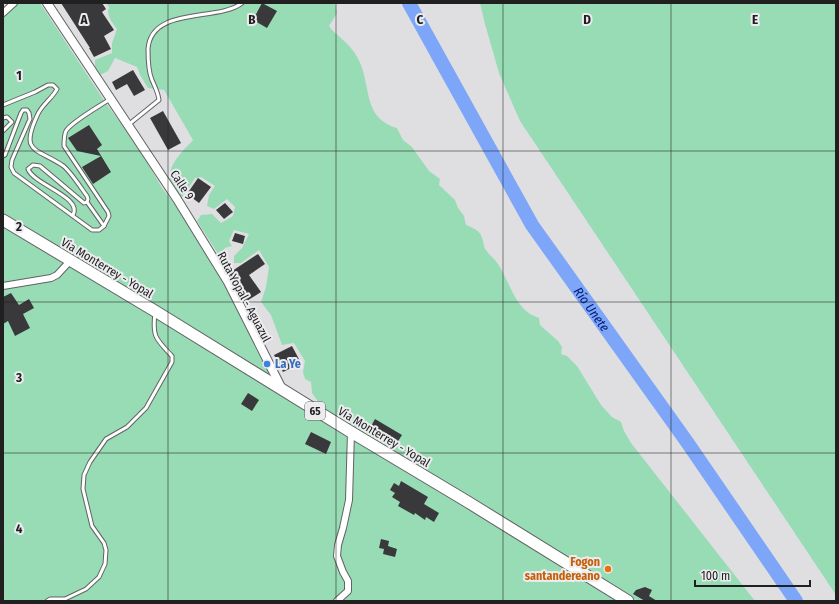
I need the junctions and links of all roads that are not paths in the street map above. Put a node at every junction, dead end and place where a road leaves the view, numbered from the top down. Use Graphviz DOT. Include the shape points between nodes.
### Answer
graph roads {
  1 [pos="14,3"];
  2 [pos="47,3"];
  3 [pos="242,3"];
  4 [pos="3,13"];
  5 [pos="110,99"];
  6 [pos="3,105"];
  7 [pos="3,118"];
  8 [pos="128,125"];
  9 [pos="3,132"];
  10 [pos="3,156"];
  11 [pos="87,202"];
  12 [pos="72,215"];
  13 [pos="3,220"];
  14 [pos="104,226"];
  15 [pos="70,261"];
  16 [pos="3,286"];
  17 [pos="155,311"];
  18 [pos="282,390"];
  19 [pos="351,432"];
  20 [pos="47,601"];
  21 [pos="337,601"];
  22 [pos="628,601"];
  1 -- 4 [label="street"];
  2 -- 5 [label="lane, Ruta Yopal - Aguazul"];
  3 -- 8 [label="lane" via="230,10 172,21 153,33 148,47 148,60 159,100"];
  5 -- 8 [label="lane, Ruta Yopal - Aguazul"];
  5 -- 14 [label="lane" via="72,125 66,131 64,139 64,146 108,212 109,216"];
  6 -- 11 [label="lane" via="48,85 54,85 57,89 36,117 29,139 35,152 63,165 87,196"];
  7 -- 9 [label="lane" via="7,117 12,122"];
  8 -- 18 [label="lane, Ruta Yopal - Aguazul" via="228,282"];
  10 -- 12 [label="lane" via="21,113 26,110 30,119 11,167 14,173"];
  11 -- 12 [label="lane" via="84,203 40,166 30,166 28,169 35,178 68,199 75,208"];
  11 -- 14 [label="lane"];
  12 -- 14 [label="lane" via="92,230 99,230"];
  13 -- 15 [label="lane"];
  15 -- 16 [label="street" via="51,278"];
  15 -- 17 [label="lane"];
  17 -- 18 [label="lane"];
  17 -- 20 [label="lane" via="155,335 172,356 172,362 146,408 127,427 106,439 84,475 83,489 92,526 106,550 105,564 99,577 86,589 65,599"];
  18 -- 19 [label="highway, Vía Monterrey - Yopal / 65"];
  19 -- 21 [label="street" via="349,500 338,545 338,556 348,581 348,591"];
  19 -- 22 [label="highway, Vía Monterrey - Yopal / 65"];
}
